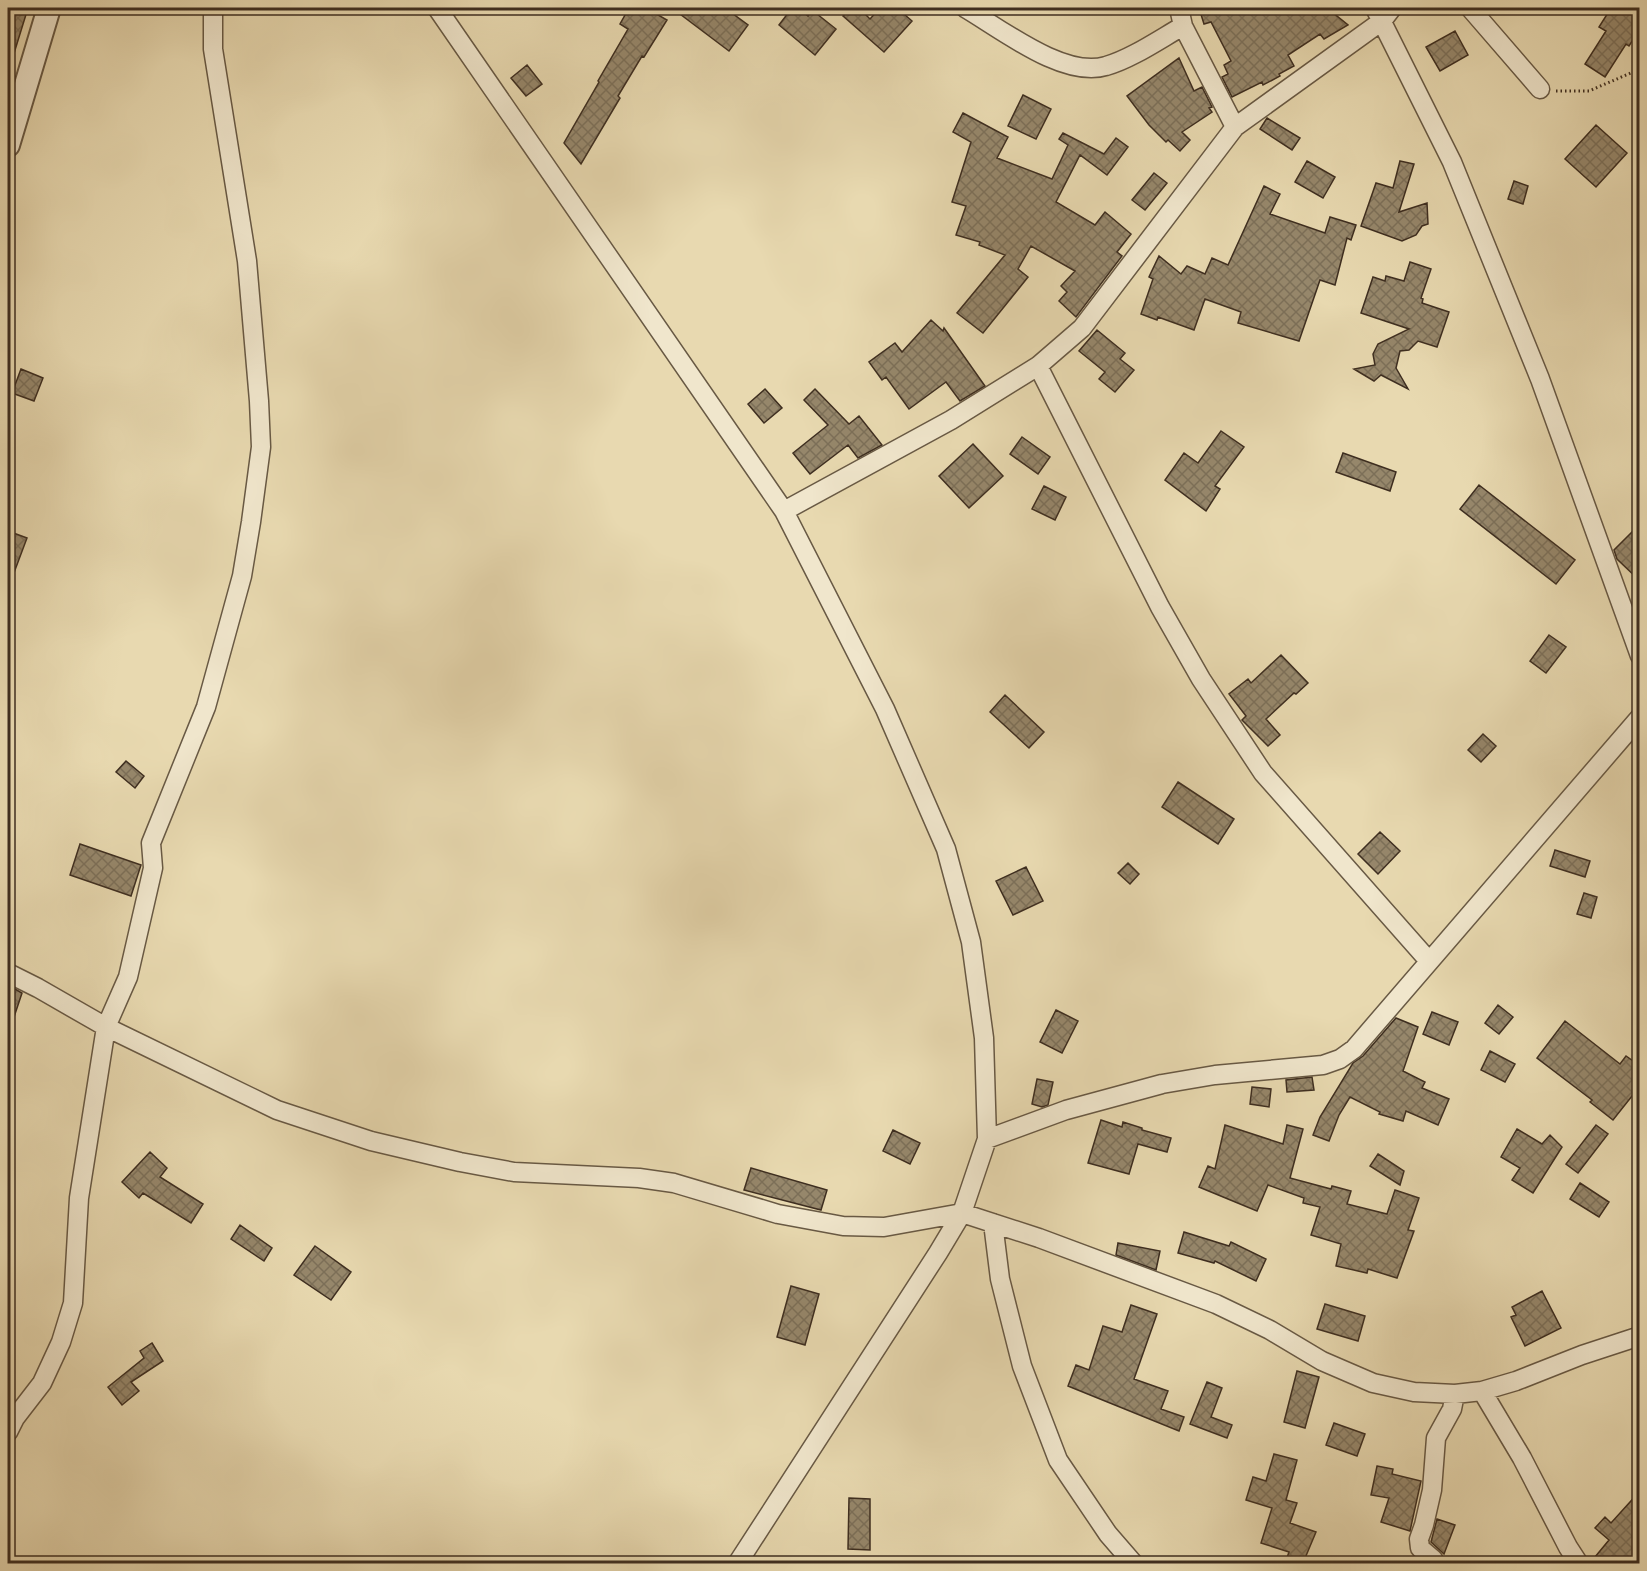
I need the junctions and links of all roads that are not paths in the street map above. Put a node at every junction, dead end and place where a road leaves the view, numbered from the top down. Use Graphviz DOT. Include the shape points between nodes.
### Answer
graph roads {
  1 [pos="49,8"];
  2 [pos="213,8"];
  3 [pos="437,8"];
  4 [pos="965,8"];
  5 [pos="1179,8"];
  6 [pos="1470,8"];
  7 [pos="1383,12"];
  8 [pos="1183,26"];
  9 [pos="1540,89"];
  10 [pos="1235,127"];
  11 [pos="8,145"];
  12 [pos="1038,366"];
  13 [pos="784,511"];
  14 [pos="1640,656"];
  15 [pos="1640,717"];
  16 [pos="1429,961"];
  17 [pos="8,973"];
  18 [pos="106,1028"];
  19 [pos="987,1139"];
  20 [pos="962,1213"];
  21 [pos="993,1223"];
  22 [pos="1640,1336"];
  23 [pos="1482,1391"];
  24 [pos="1455,1395"];
  25 [pos="8,1432"];
  26 [pos="737,1563"];
  27 [pos="1134,1563"];
  28 [pos="1432,1563"];
  29 [pos="1579,1563"];
  1 -- 11 [label="street"];
  2 -- 18 [label="street" via="213,49 250,285 261,447 242,576 206,707 151,843 153,868 128,977"];
  3 -- 13 [label="street"];
  4 -- 8 [label="street" via="1050,59 1080,69 1105,67"];
  5 -- 8 [label="street"];
  6 -- 9 [label="street"];
  7 -- 10 [label="street"];
  7 -- 14 [label="street" via="1452,162 1540,380"];
  8 -- 10 [label="street"];
  10 -- 12 [label="street" via="1082,328"];
  12 -- 13 [label="street" via="951,420"];
  12 -- 16 [label="street" via="1160,607 1257,764"];
  13 -- 19 [label="street" via="885,709 946,849 971,942 984,1038"];
  15 -- 16 [label="street"];
  16 -- 19 [label="street" via="1354,1049 1340,1059 1323,1065 1162,1084 1065,1110"];
  17 -- 18 [label="street"];
  18 -- 20 [label="street" via="277,1110 371,1141 460,1162 514,1172 674,1183 778,1214 843,1227 884,1227"];
  18 -- 25 [label="street" via="79,1198 73,1303 62,1342 42,1383"];
  19 -- 20 [label="street"];
  20 -- 21 [label="street"];
  20 -- 26 [label="street"];
  21 -- 24 [label="street" via="1216,1304 1372,1383"];
  21 -- 27 [label="street" via="1000,1279 1022,1366 1058,1460 1108,1534"];
  22 -- 23 [label="street"];
  23 -- 24 [label="street"];
  23 -- 29 [label="street"];
  24 -- 28 [label="street" via="1436,1438 1432,1490 1419,1539 1420,1548 1433,1559"];
}
